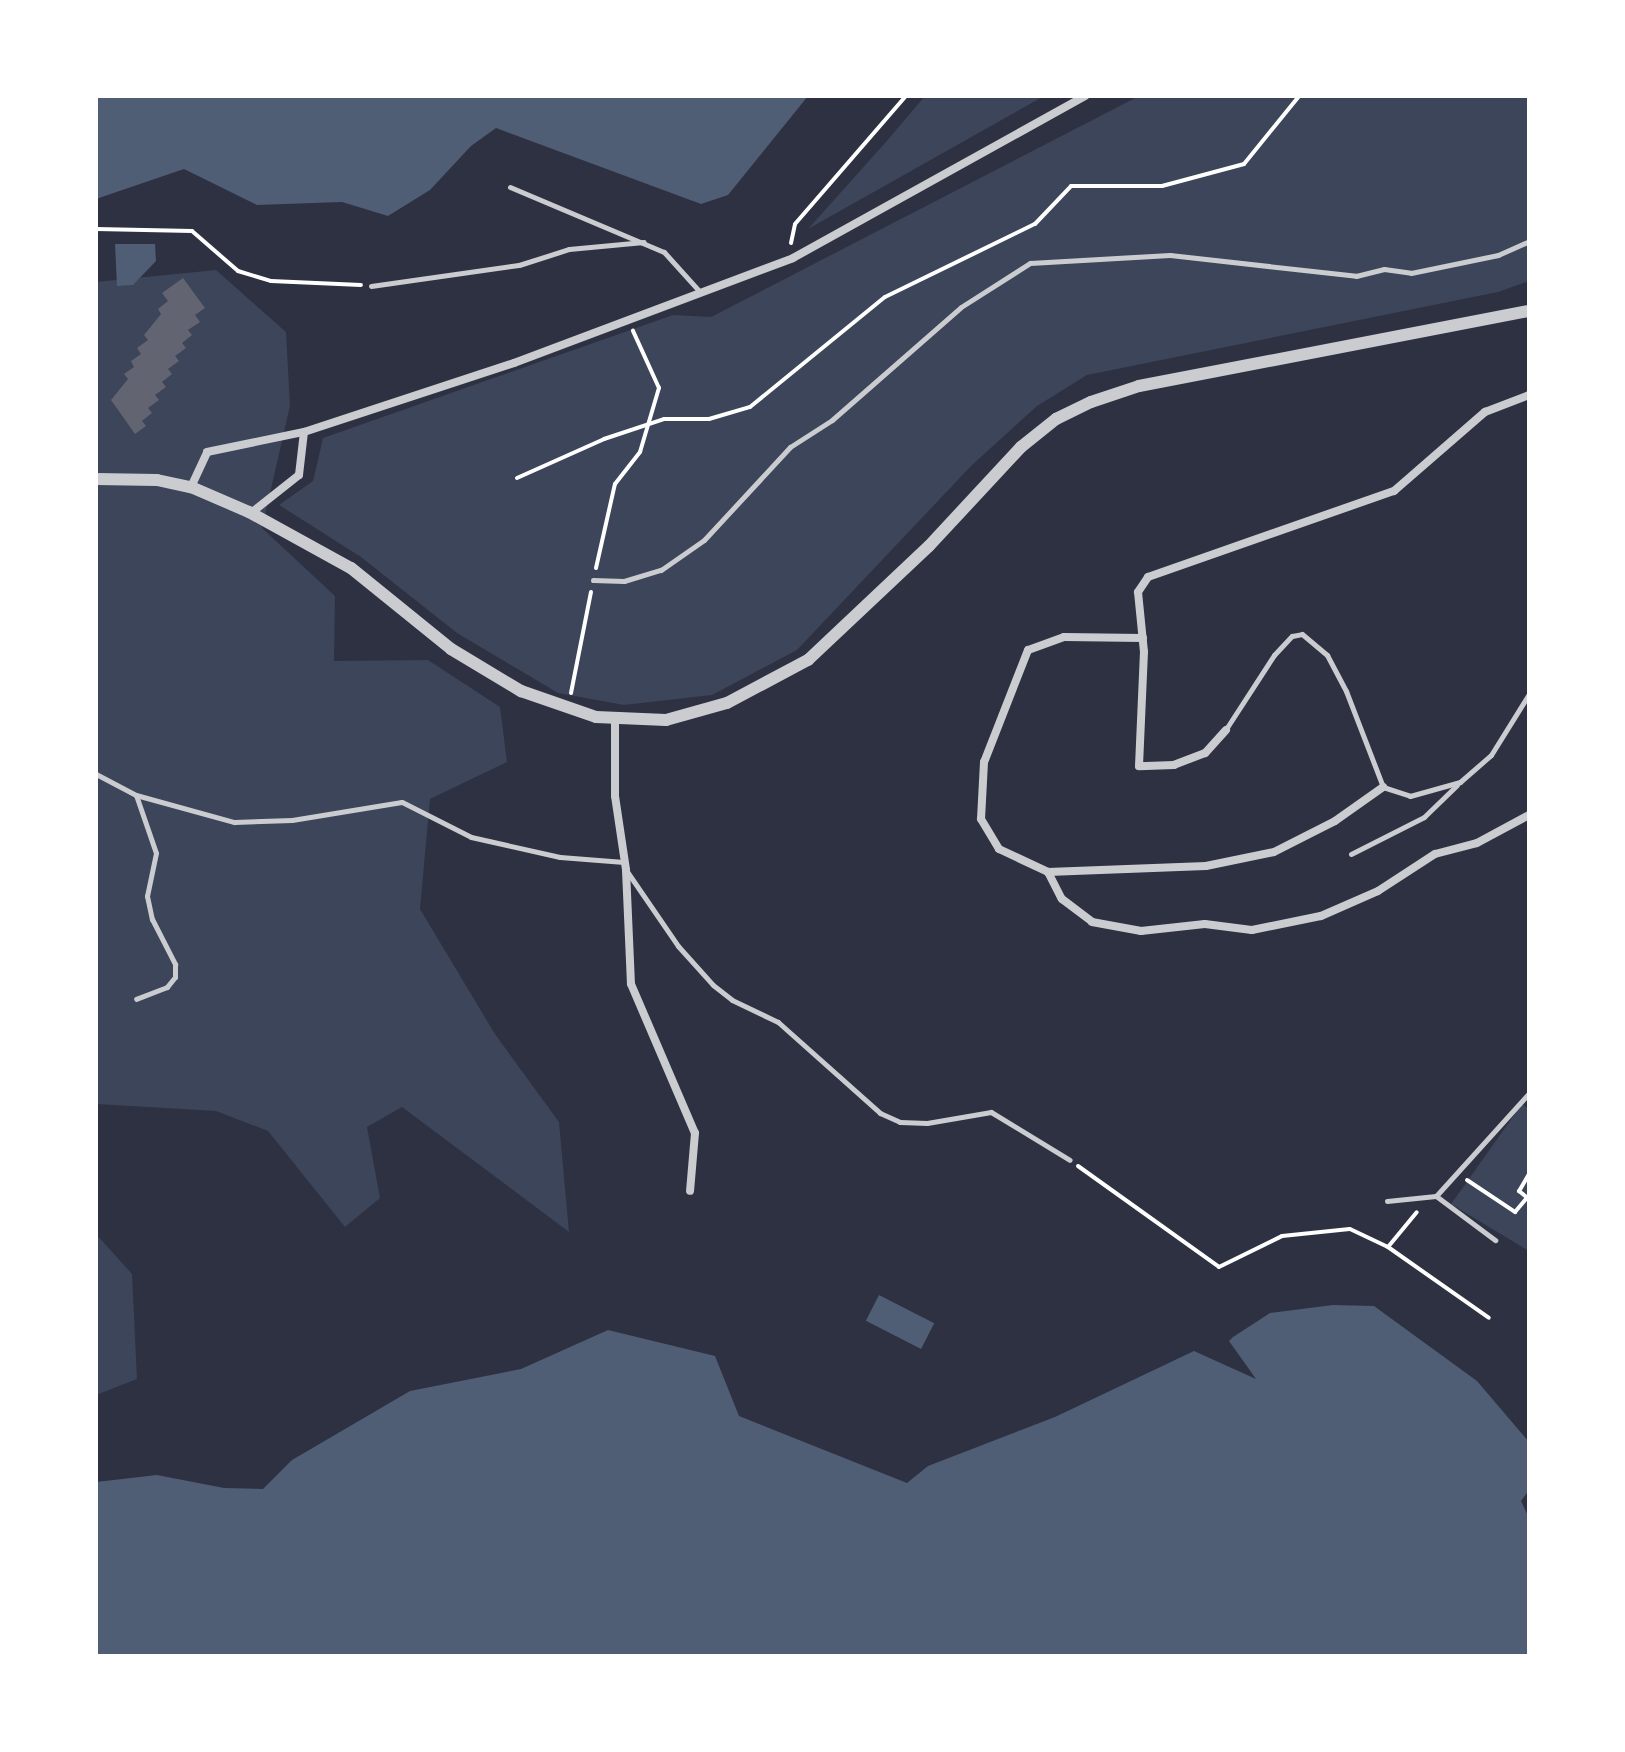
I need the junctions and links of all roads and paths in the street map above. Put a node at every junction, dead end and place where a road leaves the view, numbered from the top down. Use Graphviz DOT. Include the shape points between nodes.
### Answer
graph roads {
  1 [pos="906,96"];
  2 [pos="1085,96"];
  3 [pos="1299,96"];
  4 [pos="510,187"];
  5 [pos="96,229"];
  6 [pos="1529,241"];
  7 [pos="644,242"];
  8 [pos="793,258"];
  9 [pos="371,286"];
  10 [pos="702,294"];
  11 [pos="1529,311"];
  12 [pos="628,321"];
  13 [pos="1529,395"];
  14 [pos="647,426"];
  15 [pos="304,432"];
  16 [pos="517,478"];
  17 [pos="96,479"];
  18 [pos="191,487"];
  19 [pos="251,513"];
  20 [pos="593,580"];
  21 [pos="1143,638"];
  22 [pos="1529,694"];
  23 [pos="568,711"];
  24 [pos="615,719"];
  25 [pos="1226,730"];
  26 [pos="96,774"];
  27 [pos="1460,782"];
  28 [pos="1383,787"];
  29 [pos="136,795"];
  30 [pos="1529,815"];
  31 [pos="1351,854"];
  32 [pos="626,866"];
  33 [pos="1048,872"];
  34 [pos="136,999"];
  35 [pos="1528,1096"];
  36 [pos="1070,1160"];
  37 [pos="1529,1174"];
  38 [pos="1464,1178"];
  39 [pos="690,1191"];
  40 [pos="1436,1196"];
  41 [pos="1527,1199"];
  42 [pos="1387,1201"];
  43 [pos="1495,1240"];
  44 [pos="1489,1318"];
  1 -- 8 [label="path" via="795,224"];
  2 -- 8 [label="street"];
  3 -- 14 [label="path" via="1244,164 1162,186 1071,186 1035,224 885,297 750,407 709,419 664,419"];
  4 -- 7 [label="lane"];
  5 -- 9 [label="path" via="192,231 238,271 271,281"];
  6 -- 20 [label="lane" via="1498,255 1411,273 1384,269 1356,276 1170,255 1030,263 961,307 832,420 790,447 704,540 661,570 624,581"];
  7 -- 9 [label="lane" via="569,249 519,265"];
  7 -- 10 [label="lane" via="677,261 680,275"];
  8 -- 10 [label="street"];
  10 -- 12 [label="street"];
  11 -- 24 [label="street" via="1139,386 1091,402 1056,419 1021,447 929,546 808,660 727,703 666,720"];
  12 -- 14 [label="path" via="659,388"];
  12 -- 15 [label="street"];
  13 -- 21 [label="street" via="1485,412 1394,491 1148,577 1138,592"];
  14 -- 16 [label="path"];
  14 -- 20 [label="path" via="640,452 615,484"];
  15 -- 18 [label="street" via="207,452"];
  15 -- 19 [label="street" via="299,475"];
  17 -- 18 [label="street" via="157,480"];
  18 -- 19 [label="street"];
  19 -- 23 [label="street" via="351,568 484,673"];
  20 -- 23 [label="path"];
  21 -- 25 [label="street" via="1139,766 1174,765 1205,753"];
  21 -- 33 [label="street" via="1064,637 1028,650 1009,695 984,762 981,819 999,849"];
  22 -- 27 [label="lane" via="1491,755"];
  23 -- 24 [label="street"];
  24 -- 32 [label="street" via="615,796"];
  25 -- 28 [label="lane" via="1274,655 1292,636 1302,634 1327,655"];
  26 -- 29 [label="lane"];
  27 -- 28 [label="lane" via="1410,796"];
  27 -- 31 [label="lane" via="1424,817"];
  28 -- 33 [label="street" via="1335,821 1274,852 1206,866"];
  29 -- 32 [label="lane" via="234,822 292,820 402,802 471,837"];
  29 -- 34 [label="lane" via="156,853 147,896 152,919 175,964 175,977 167,987"];
  30 -- 33 [label="street" via="1477,843 1435,854 1378,891 1321,916 1252,930 1205,924 1141,931 1092,922 1062,899"];
  32 -- 36 [label="lane" via="678,946 713,985 778,1022 880,1113 900,1122 927,1123 991,1112"];
  32 -- 39 [label="street" via="631,984 695,1133"];
  35 -- 40 [label="lane"];
  36 -- 44 [label="path" via="1219,1267 1282,1236 1350,1229 1388,1247"];
  37 -- 41 [label="path" via="1520,1182"];
  38 -- 41 [label="path" via="1515,1212"];
  40 -- 42 [label="lane"];
  40 -- 43 [label="lane"];
}
